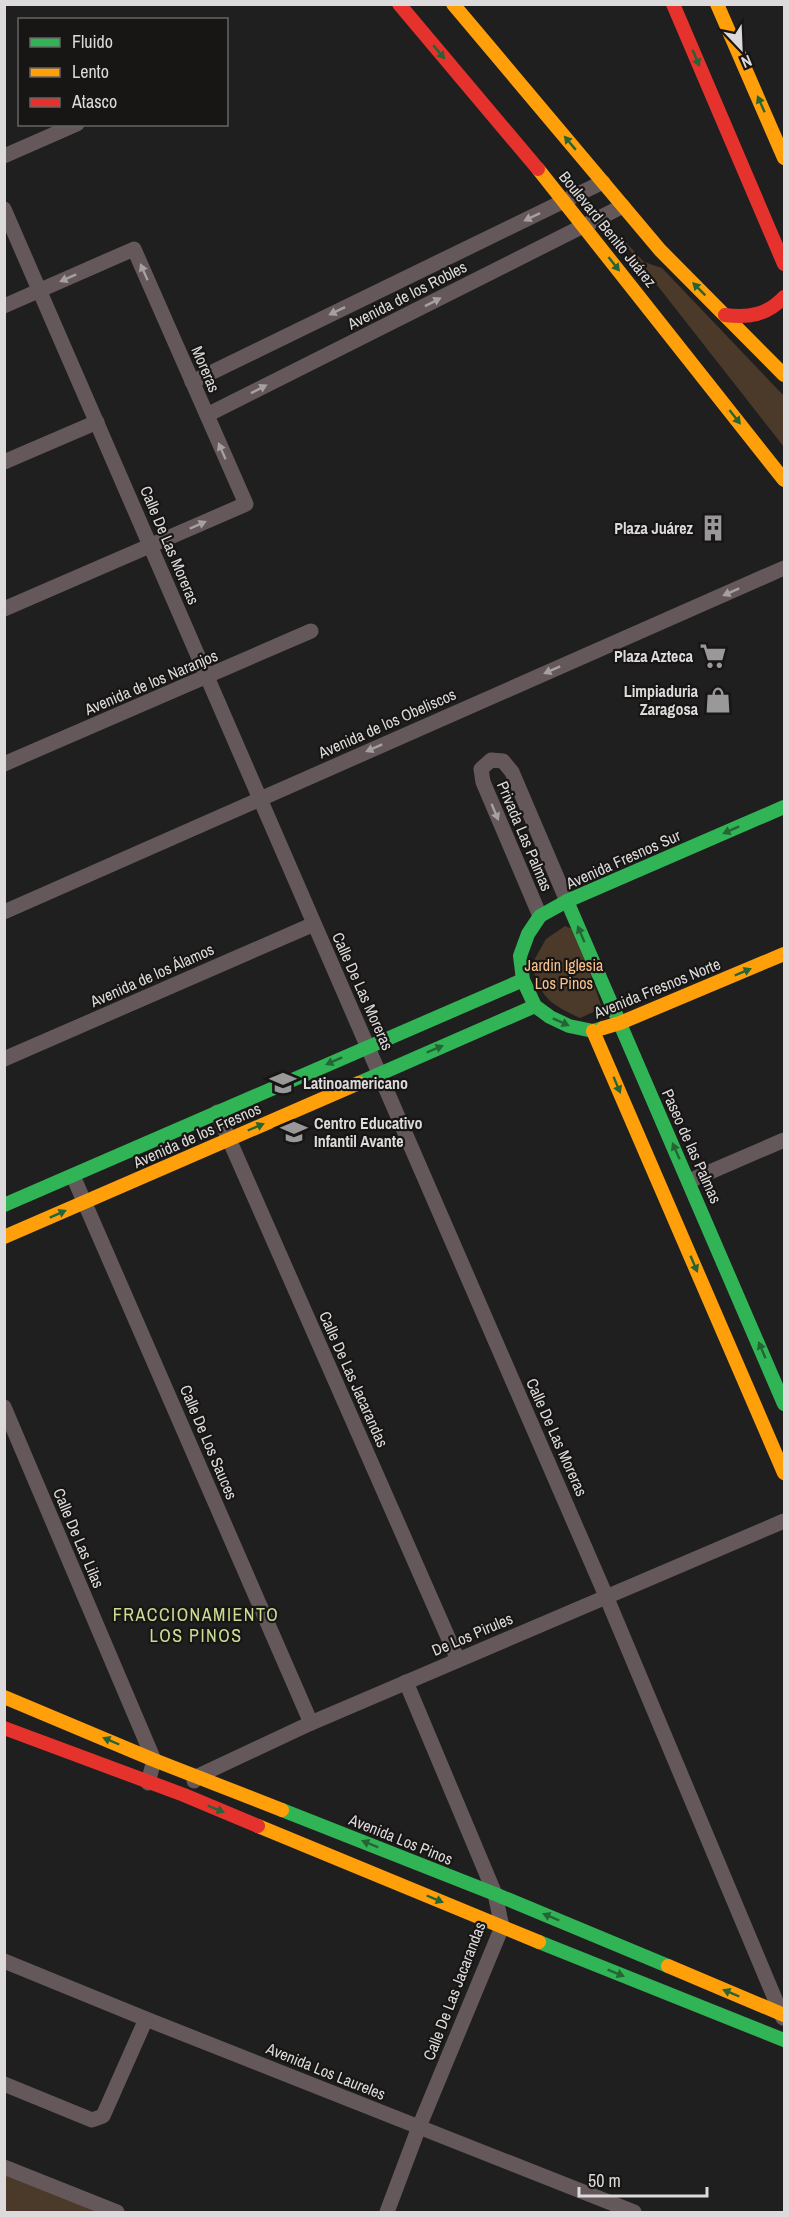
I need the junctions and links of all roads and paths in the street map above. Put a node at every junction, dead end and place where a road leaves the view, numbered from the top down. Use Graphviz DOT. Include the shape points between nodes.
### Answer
graph roads {
  1 [pos="399,4"];
  2 [pos="453,4"];
  3 [pos="674,4"];
  4 [pos="717,4"];
  5 [pos="72,126"];
  6 [pos="4,156"];
  7 [pos="784,158"];
  8 [pos="603,182"];
  9 [pos="565,201"];
  10 [pos="623,206"];
  11 [pos="4,209"];
  12 [pos="584,226"];
  13 [pos="784,264"];
  14 [pos="40,290"];
  15 [pos="784,297"];
  16 [pos="4,306"];
  17 [pos="725,315"];
  18 [pos="784,375"];
  19 [pos="192,382"];
  20 [pos="207,415"];
  21 [pos="97,422"];
  22 [pos="4,462"];
  23 [pos="784,480"];
  24 [pos="150,546"];
  25 [pos="784,568"];
  26 [pos="4,609"];
  27 [pos="311,631"];
  28 [pos="207,678"];
  29 [pos="4,764"];
  30 [pos="259,798"];
  31 [pos="784,807"];
  32 [pos="567,901"];
  33 [pos="4,912"];
  34 [pos="540,916"];
  35 [pos="314,924"];
  36 [pos="784,954"];
  37 [pos="523,980"];
  38 [pos="535,1006"];
  39 [pos="620,1023"];
  40 [pos="593,1031"];
  41 [pos="367,1046"];
  42 [pos="4,1059"];
  43 [pos="379,1073"];
  44 [pos="217,1112"];
  45 [pos="229,1139"];
  46 [pos="784,1140"];
  47 [pos="73,1176"];
  48 [pos="689,1181"];
  49 [pos="85,1202"];
  50 [pos="4,1205"];
  51 [pos="4,1237"];
  52 [pos="784,1404"];
  53 [pos="4,1407"];
  54 [pos="784,1473"];
  55 [pos="784,1521"];
  56 [pos="606,1596"];
  57 [pos="458,1660"];
  58 [pos="406,1682"];
  59 [pos="4,1697"];
  60 [pos="311,1723"];
  61 [pos="4,1728"];
  62 [pos="154,1760"];
  63 [pos="198,1776"];
  64 [pos="148,1782"];
  65 [pos="183,1795"];
  66 [pos="495,1894"];
  67 [pos="502,1927"];
  68 [pos="6,1967"];
  69 [pos="783,2017"];
  70 [pos="146,2019"];
  71 [pos="784,2040"];
  72 [pos="4,2084"];
  73 [pos="419,2127"];
  74 [pos="4,2168"];
  75 [pos="117,2212"];
  76 [pos="387,2212"];
  77 [pos="634,2212"];
  1 -- 9 [label="street, Boulevard Benito Juárez, one-way"];
  8 -- 2 [label="street, Boulevard Benito Juárez, one-way"];
  3 -- 13 [label="street, one-way"];
  7 -- 4 [label="street, one-way"];
  5 -- 6 [label="street"];
  8 -- 9 [label="street, Avenida de los Robles"];
  8 -- 10 [label="street, Boulevard Benito Juárez"];
  9 -- 12 [label="street, Boulevard Benito Juárez"];
  9 -- 19 [label="street, Avenida de los Robles, one-way"];
  10 -- 12 [label="street, Avenida de los Robles"];
  17 -- 10 [label="street, Boulevard Benito Juárez, one-way" via="660,250"];
  11 -- 14 [label="street, Calle De Las Moreras"];
  20 -- 12 [label="street, Avenida de los Robles, one-way"];
  12 -- 23 [label="street, Boulevard Benito Juárez, one-way"];
  14 -- 16 [label="street"];
  19 -- 14 [label="street, Moreras, one-way" via="134,249"];
  14 -- 21 [label="street, Calle De Las Moreras"];
  15 -- 17 [label="street" via="764,313 745,318"];
  17 -- 18 [label="street, Boulevard Benito Juárez"];
  19 -- 20 [label="street, Moreras"];
  24 -- 20 [label="street, Moreras, one-way" via="246,504"];
  21 -- 22 [label="street"];
  21 -- 24 [label="street, Calle De Las Moreras"];
  24 -- 26 [label="street"];
  24 -- 28 [label="street, Calle De Las Moreras"];
  25 -- 30 [label="street, Avenida de los Obeliscos, one-way"];
  27 -- 28 [label="street, Avenida de los Naranjos"];
  28 -- 29 [label="street, Avenida de los Naranjos"];
  28 -- 30 [label="street, Calle De Las Moreras"];
  30 -- 33 [label="street, Avenida de los Obeliscos"];
  30 -- 35 [label="street, Calle De Las Moreras"];
  31 -- 32 [label="street, Avenida Fresnos Sur, one-way"];
  32 -- 34 [label="street, Avenida Fresnos Sur"];
  32 -- 34 [label="street, Privada Las Palmas, one-way" via="512,772 503,760 491,760 481,769 483,782"];
  39 -- 32 [label="street, Paseo de las Palmas, one-way"];
  34 -- 37 [label="street" via="520,956"];
  35 -- 41 [label="street, Calle De Las Moreras"];
  35 -- 42 [label="street, Avenida de los Álamos"];
  39 -- 36 [label="street, Avenida Fresnos Norte, one-way"];
  37 -- 38 [label="street"];
  37 -- 41 [label="street, Avenida de los Fresnos"];
  38 -- 40 [label="street, Avenida Fresnos Norte, one-way" via="569,1026"];
  43 -- 38 [label="street, Avenida de los Fresnos, one-way"];
  39 -- 40 [label="street, Avenida Fresnos Norte"];
  48 -- 39 [label="street, Paseo de las Palmas, one-way"];
  40 -- 54 [label="street, one-way"];
  41 -- 43 [label="street, Calle De Las Moreras"];
  41 -- 44 [label="street, Avenida de los Fresnos, one-way"];
  45 -- 43 [label="street, Avenida de los Fresnos, one-way"];
  43 -- 56 [label="street, Calle De Las Moreras"];
  44 -- 45 [label="street, Calle De Las Jacarandas"];
  44 -- 47 [label="street, Avenida de los Fresnos"];
  45 -- 49 [label="street, Avenida de los Fresnos"];
  45 -- 57 [label="street, Calle De Las Jacarandas"];
  46 -- 48 [label="street"];
  47 -- 49 [label="street, Calle De Los Sauces"];
  47 -- 50 [label="street, Avenida de los Fresnos"];
  52 -- 48 [label="street, Paseo de las Palmas, one-way"];
  51 -- 49 [label="street, Avenida de los Fresnos, one-way"];
  49 -- 60 [label="street, Calle De Los Sauces"];
  53 -- 62 [label="street, Calle De Las Lilas"];
  55 -- 56 [label="street, De Los Pirules"];
  56 -- 57 [label="street, De Los Pirules"];
  56 -- 69 [label="street, Calle De Las Moreras"];
  57 -- 58 [label="street, De Los Pirules"];
  58 -- 60 [label="street, De Los Pirules"];
  58 -- 66 [label="street, Calle De Las Jacarandas"];
  62 -- 59 [label="street, Avenida Los Pinos, one-way"];
  60 -- 63 [label="street, De Los Pirules"];
  61 -- 64 [label="street"];
  62 -- 63 [label="street, Avenida Los Pinos"];
  62 -- 64 [label="street"];
  63 -- 65 [label="street, De Los Pirules"];
  66 -- 63 [label="street, Avenida Los Pinos, one-way"];
  64 -- 65 [label="street"];
  65 -- 67 [label="street, one-way"];
  66 -- 67 [label="street, Calle De Las Jacarandas"];
  69 -- 66 [label="street, Avenida Los Pinos, one-way"];
  67 -- 71 [label="street, one-way"];
  67 -- 73 [label="street, Calle De Las Jacarandas"];
  68 -- 70 [label="street, Avenida Los Laureles"];
  70 -- 72 [label="street" via="103,2116 92,2121"];
  70 -- 73 [label="street, Avenida Los Laureles"];
  73 -- 76 [label="street, Calle De Las Jacarandas"];
  73 -- 77 [label="street, Avenida Los Laureles"];
  74 -- 75 [label="street"];
}
